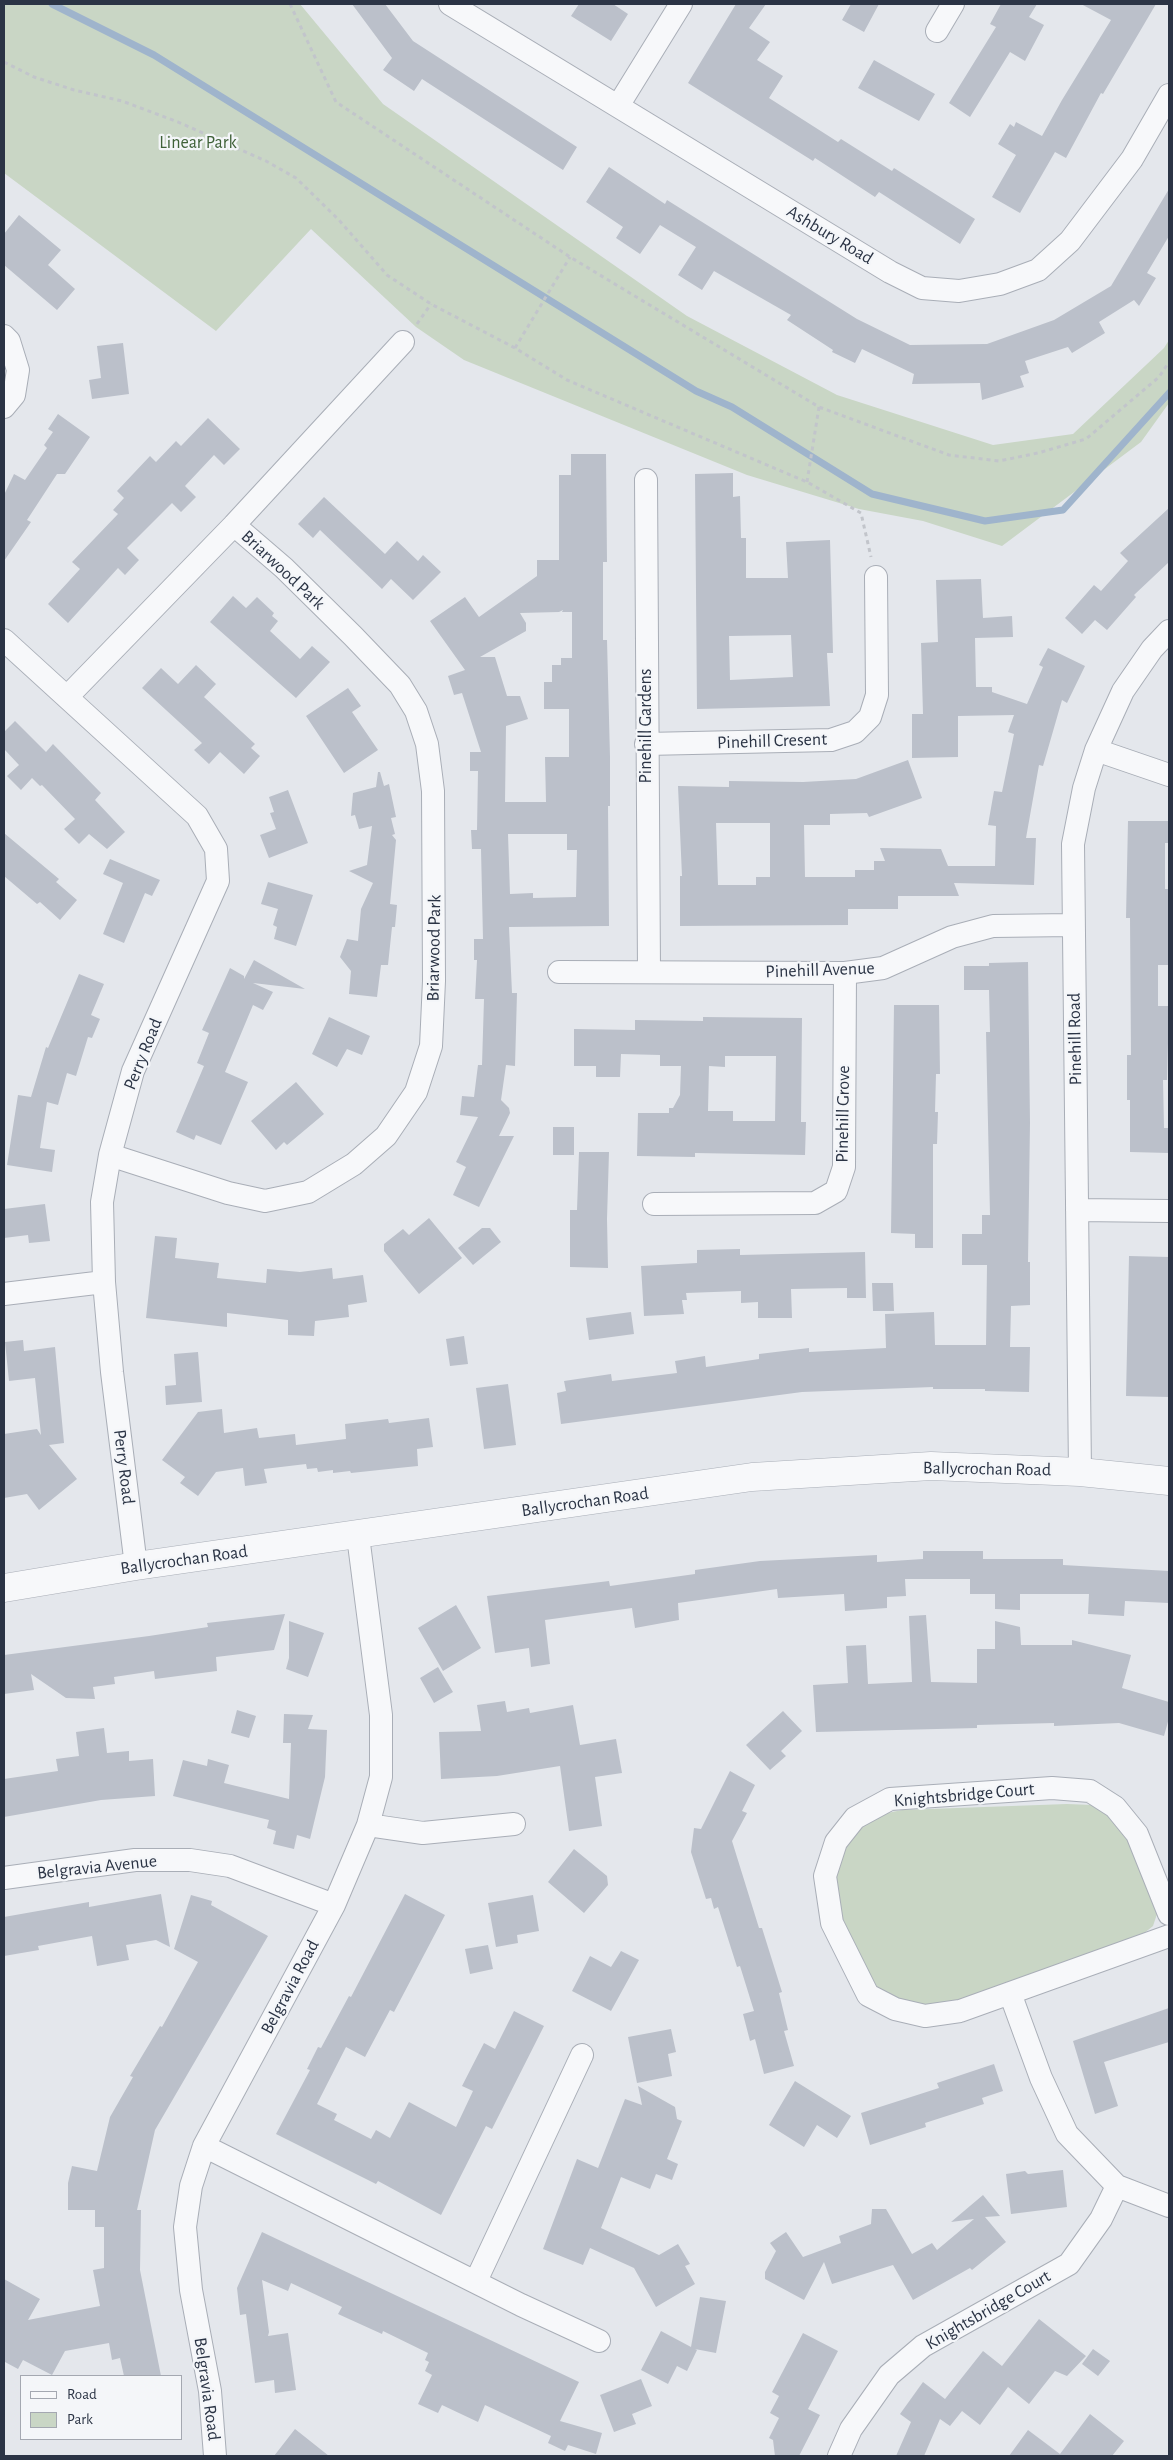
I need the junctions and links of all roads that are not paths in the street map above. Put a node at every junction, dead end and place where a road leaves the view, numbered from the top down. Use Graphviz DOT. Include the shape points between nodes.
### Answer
graph roads {
  1 [pos="450,4"];
  2 [pos="681,4"];
  3 [pos="952,4"];
  4 [pos="936,31"];
  5 [pos="1169,95"];
  6 [pos="618,106"];
  7 [pos="4,336"];
  8 [pos="403,342"];
  9 [pos="4,407"];
  10 [pos="646,480"];
  11 [pos="234,525"];
  12 [pos="876,577"];
  13 [pos="1169,631"];
  14 [pos="4,640"];
  15 [pos="67,697"];
  16 [pos="646,744"];
  17 [pos="1096,750"];
  18 [pos="1169,775"];
  19 [pos="1072,925"];
  20 [pos="559,972"];
  21 [pos="649,972"];
  22 [pos="845,973"];
  23 [pos="110,1156"];
  24 [pos="654,1204"];
  25 [pos="1077,1210"];
  26 [pos="1169,1211"];
  27 [pos="104,1282"];
  28 [pos="4,1294"];
  29 [pos="1080,1472"];
  30 [pos="1169,1482"];
  31 [pos="358,1536"];
  32 [pos="136,1566"];
  33 [pos="4,1588"];
  34 [pos="514,1824"];
  35 [pos="368,1825"];
  36 [pos="4,1878"];
  37 [pos="334,1905"];
  38 [pos="1169,1914"];
  39 [pos="1169,1936"];
  40 [pos="1010,1993"];
  41 [pos="582,2055"];
  42 [pos="204,2146"];
  43 [pos="1117,2186"];
  44 [pos="1169,2206"];
  45 [pos="476,2281"];
  46 [pos="598,2341"];
  47 [pos="215,2456"];
  48 [pos="839,2456"];
  1 -- 6 [label="street, Ashbury Road"];
  2 -- 6 [label="street"];
  3 -- 4 [label="street"];
  5 -- 6 [label="street, Ashbury Road" via="1132,159 1070,241 1038,270 1000,284 959,291 922,288 890,272"];
  7 -- 9 [label="street" via="9,340 18,370 14,394"];
  8 -- 11 [label="street, Briarwood Park"];
  10 -- 16 [label="street, Pinehill Gardens"];
  11 -- 15 [label="street, Briarwood Park"];
  11 -- 23 [label="street, Briarwood Park" via="284,568 353,636 400,685 416,711 427,744 433,791 431,1046 416,1092 386,1136 354,1164 308,1192 265,1201 228,1193"];
  12 -- 16 [label="street, Pinehill Cresent" via="877,695 870,717 855,732 831,740"];
  13 -- 17 [label="street, Pinehill Road" via="1152,649 1123,691"];
  14 -- 15 [label="street, Perry Road"];
  15 -- 23 [label="street, Perry Road" via="197,816 216,850 218,881 133,1071"];
  16 -- 21 [label="street, Pinehill Gardens"];
  17 -- 18 [label="street"];
  17 -- 19 [label="street, Pinehill Road" via="1084,788 1073,844"];
  19 -- 22 [label="street, Pinehill Avenue" via="993,926 952,937 883,968"];
  19 -- 25 [label="street, Pinehill Road"];
  20 -- 21 [label="street, Pinehill Avenue"];
  21 -- 22 [label="street, Pinehill Avenue"];
  22 -- 24 [label="street, Pinehill Grove" via="844,1166 836,1190 815,1203"];
  23 -- 27 [label="street, Perry Road" via="102,1202"];
  25 -- 26 [label="street"];
  25 -- 29 [label="street, Pinehill Road"];
  27 -- 28 [label="street"];
  27 -- 32 [label="street, Perry Road"];
  29 -- 30 [label="street, Ballycrochan Road"];
  29 -- 31 [label="street, Ballycrochan Road" via="931,1466 752,1477"];
  31 -- 32 [label="street, Ballycrochan Road"];
  31 -- 35 [label="street, Belgravia Road" via="381,1715 381,1777"];
  32 -- 33 [label="street, Ballycrochan Road"];
  34 -- 35 [label="street" via="423,1833"];
  35 -- 37 [label="street, Belgravia Road"];
  36 -- 37 [label="street, Belgravia Avenue" via="135,1860 190,1860 230,1866"];
  37 -- 42 [label="street, Belgravia Road"];
  38 -- 40 [label="street, Knightsbridge Court" via="1136,1834 1115,1807 1090,1791 1052,1788 890,1799 855,1818 836,1842 824,1876 832,1923 868,1995 896,2009 925,2016 960,2011"];
  39 -- 40 [label="street, Knightsbridge Court"];
  40 -- 43 [label="street" via="1041,2078 1067,2134"];
  41 -- 45 [label="street"];
  42 -- 45 [label="street"];
  42 -- 47 [label="street, Belgravia Road" via="191,2186 185,2227 191,2290 210,2391"];
  43 -- 44 [label="street"];
  43 -- 48 [label="street, Knightsbridge Court" via="1101,2219 1069,2264 923,2346 889,2375 851,2428"];
  45 -- 46 [label="street"];
}
